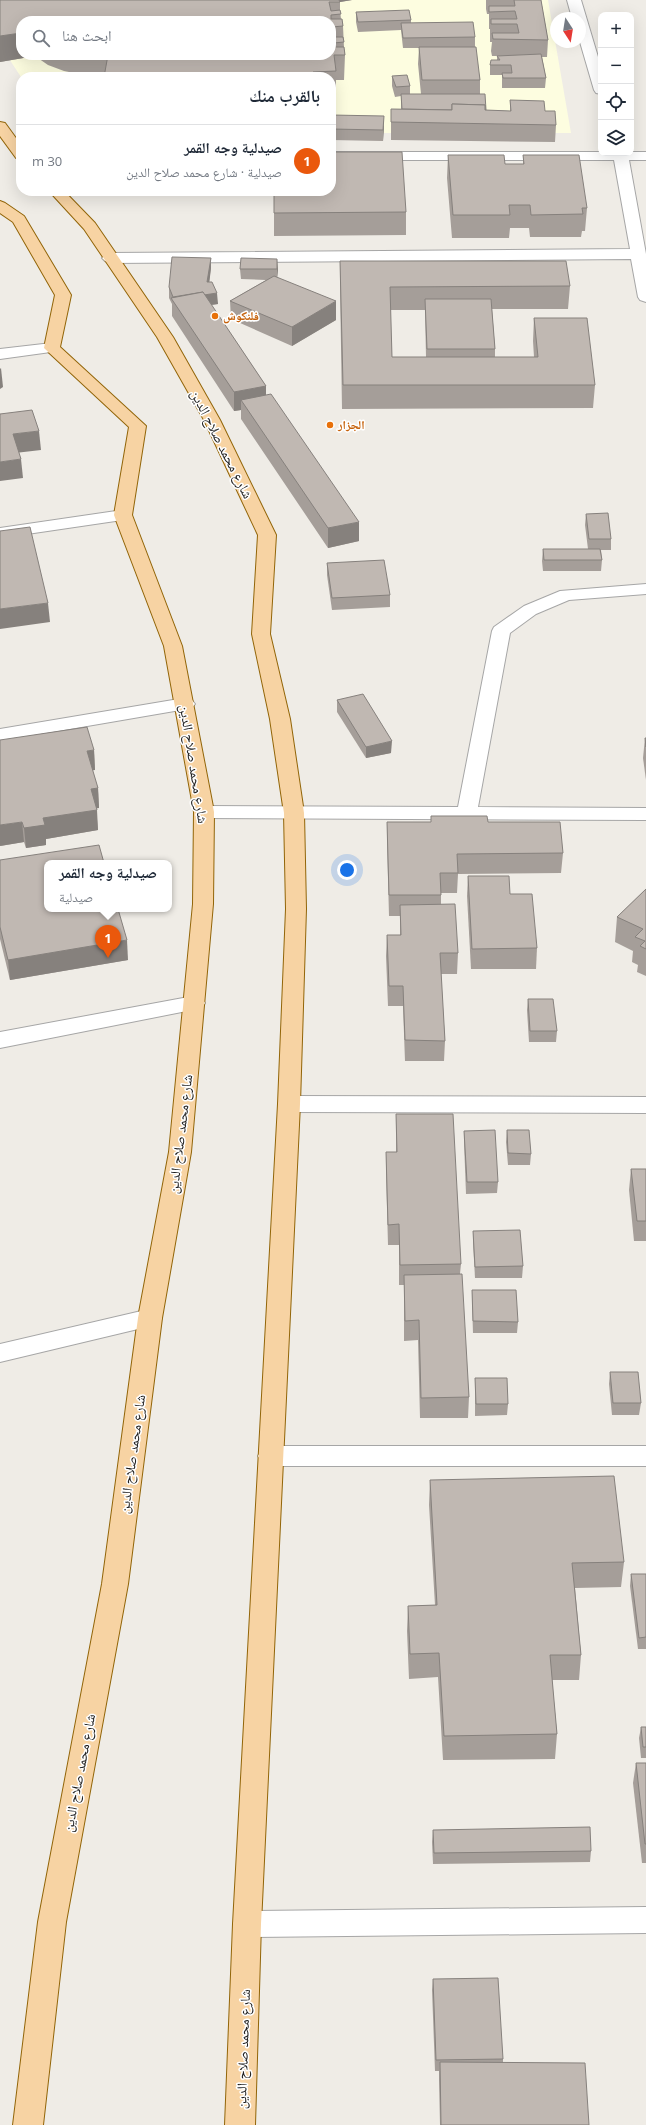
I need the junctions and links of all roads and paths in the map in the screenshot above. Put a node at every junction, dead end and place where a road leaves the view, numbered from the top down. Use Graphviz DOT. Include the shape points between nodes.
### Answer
graph roads {
  1 [pos="574,0"];
  2 [pos="578,12"];
  3 [pos="586,39"];
  4 [pos="599,84"];
  5 [pos="0,126"];
  6 [pos="16,148"];
  7 [pos="598,155"];
  8 [pos="336,156"];
  9 [pos="620,156"];
  10 [pos="634,156"];
  11 [pos="646,156"];
  12 [pos="61,196"];
  13 [pos="0,206"];
  14 [pos="638,254"];
  15 [pos="110,258"];
  16 [pos="646,298"];
  17 [pos="52,348"];
  18 [pos="0,354"];
  19 [pos="123,515"];
  20 [pos="0,533"];
  21 [pos="646,589"];
  22 [pos="185,704"];
  23 [pos="0,735"];
  24 [pos="204,812"];
  25 [pos="294,813"];
  26 [pos="467,814"];
  27 [pos="646,814"];
  28 [pos="194,1003"];
  29 [pos="0,1040"];
  30 [pos="289,1104"];
  31 [pos="646,1105"];
  32 [pos="150,1318"];
  33 [pos="0,1353"];
  34 [pos="271,1456"];
  35 [pos="646,1456"];
  36 [pos="646,1920"];
  37 [pos="247,1924"];
  38 [pos="28,2125"];
  39 [pos="240,2125"];
  1 -- 2 [label="street"];
  3 -- 4 [label="street"];
  5 -- 6 [label="main road"];
  7 -- 8 [label="street"];
  9 -- 14 [label="street"];
  10 -- 11 [label="street"];
  12 -- 15 [label="main road, شارع محمد صلاح الدين" via="90,226"];
  13 -- 17 [label="main road" via="19,219 64,295"];
  14 -- 15 [label="street"];
  14 -- 16 [label="street"];
  15 -- 25 [label="main road, شارع محمد صلاح الدين" via="165,337 208,414 267,535 261,634 280,718"];
  17 -- 18 [label="street"];
  17 -- 19 [label="main road" via="138,426"];
  19 -- 20 [label="street"];
  19 -- 22 [label="main road, شارع محمد صلاح الدين" via="174,646"];
  21 -- 26 [label="street" via="566,595 530,610 501,631"];
  22 -- 23 [label="street"];
  22 -- 24 [label="main road, شارع محمد صلاح الدين"];
  24 -- 25 [label="street"];
  24 -- 28 [label="main road, شارع محمد صلاح الدين" via="202,904"];
  25 -- 26 [label="street"];
  25 -- 30 [label="main road, شارع محمد صلاح الدين" via="296,909"];
  26 -- 27 [label="street"];
  28 -- 29 [label="street"];
  28 -- 32 [label="main road, شارع محمد صلاح الدين" via="180,1152"];
  30 -- 31 [label="street"];
  30 -- 34 [label="main road, شارع محمد صلاح الدين"];
  32 -- 33 [label="street"];
  32 -- 38 [label="main road, شارع محمد صلاح الدين" via="115,1584 52,1922"];
  34 -- 35 [label="street"];
  34 -- 37 [label="main road, شارع محمد صلاح الدين"];
  36 -- 37 [label="street"];
  37 -- 39 [label="main road, شارع محمد صلاح الدين"];
}
